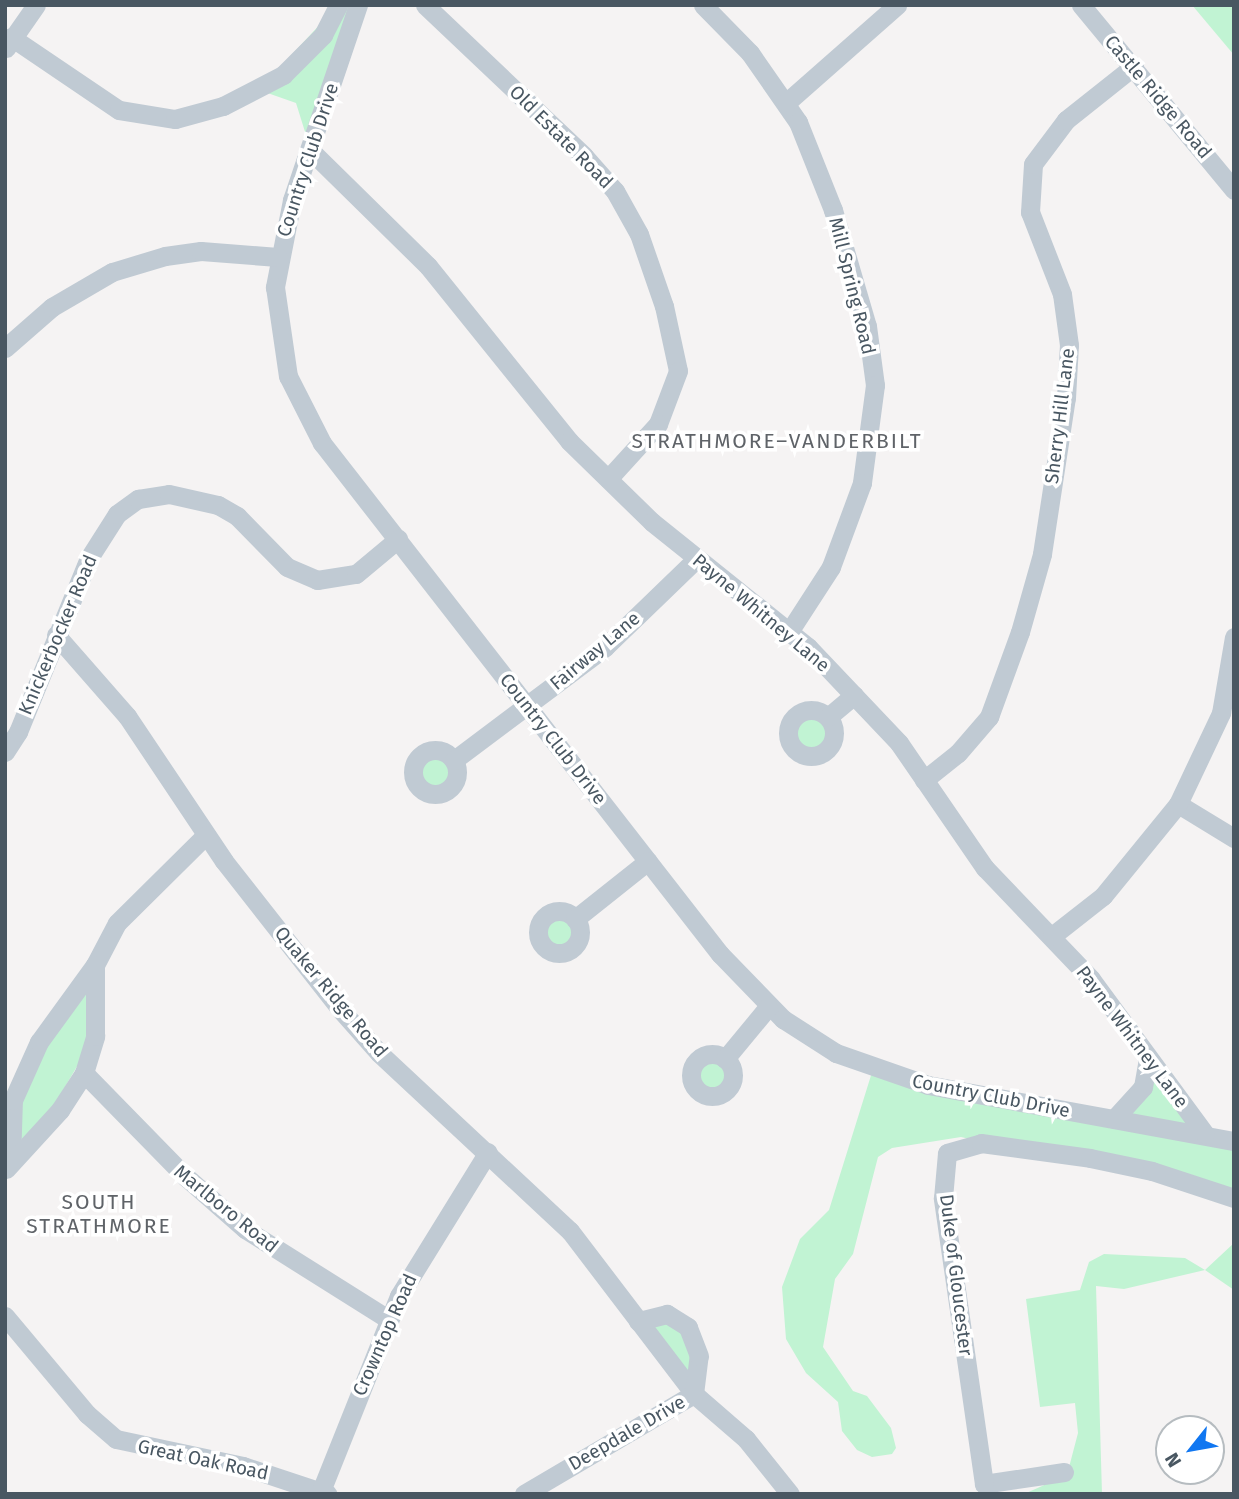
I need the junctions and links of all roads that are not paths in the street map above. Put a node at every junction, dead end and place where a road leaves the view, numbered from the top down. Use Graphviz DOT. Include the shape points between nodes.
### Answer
graph roads {
  1 [pos="36,5"];
  2 [pos="338,5"];
  3 [pos="358,5"];
  4 [pos="425,5"];
  5 [pos="703,5"];
  6 [pos="897,5"];
  7 [pos="1081,5"];
  8 [pos="8,43"];
  9 [pos="1134,66"];
  10 [pos="787,102"];
  11 [pos="311,151"];
  12 [pos="1234,190"];
  13 [pos="278,257"];
  14 [pos="5,348"];
  15 [pos="608,479"];
  16 [pos="398,539"];
  17 [pos="696,559"];
  18 [pos="789,632"];
  19 [pos="56,635"];
  20 [pos="1234,637"];
  21 [pos="854,695"];
  22 [pos="526,704"];
  23 [pos="828,717"];
  24 [pos="5,752"];
  25 [pos="454,760"];
  26 [pos="924,780"];
  27 [pos="1178,804"];
  28 [pos="205,835"];
  29 [pos="1234,838"];
  30 [pos="648,861"];
  31 [pos="575,919"];
  32 [pos="1052,936"];
  33 [pos="95,965"];
  34 [pos="768,1007"];
  35 [pos="725,1059"];
  36 [pos="1148,1060"];
  37 [pos="85,1073"];
  38 [pos="1114,1119"];
  39 [pos="1205,1135"];
  40 [pos="1234,1141"];
  41 [pos="488,1152"];
  42 [pos="8,1166"];
  43 [pos="1234,1198"];
  44 [pos="5,1316"];
  45 [pos="388,1319"];
  46 [pos="638,1321"];
  47 [pos="694,1394"];
  48 [pos="1064,1472"];
  49 [pos="324,1493"];
  50 [pos="524,1494"];
  51 [pos="790,1494"];
  1 -- 8 [label="street"];
  2 -- 8 [label="street" via="323,35 284,75 223,106 175,119 119,110"];
  3 -- 11 [label="street, Country Club Drive"];
  4 -- 15 [label="street, Old Estate Road" via="584,156 615,191 639,234 664,306 678,371 658,424"];
  5 -- 10 [label="street, Mill Spring Road" via="750,53"];
  6 -- 10 [label="street"];
  7 -- 9 [label="street, Castle Ridge Road"];
  9 -- 12 [label="street, Castle Ridge Road"];
  9 -- 26 [label="street, Sherry Hill Lane" via="1066,120 1033,164 1030,212 1062,293 1069,345 1042,554 989,717 958,753"];
  10 -- 18 [label="street, Mill Spring Road" via="833,210 867,326 875,385 869,446 852,519 831,567"];
  11 -- 13 [label="street, Country Club Drive"];
  11 -- 15 [label="street, Payne Whitney Lane" via="428,266 543,411"];
  13 -- 14 [label="street" via="201,251 112,272 52,307"];
  13 -- 16 [label="street, Country Club Drive" via="279,339 296,398 322,443"];
  15 -- 17 [label="street, Payne Whitney Lane"];
  16 -- 19 [label="street, Knickerbocker Road" via="356,574 317,580 287,568 237,516 218,506 190,496 149,496 127,506 110,524 89,558"];
  16 -- 22 [label="street, Country Club Drive"];
  17 -- 18 [label="street, Payne Whitney Lane"];
  17 -- 22 [label="street, Fairway Lane" via="605,647"];
  18 -- 21 [label="street, Payne Whitney Lane"];
  19 -- 24 [label="street, Knickerbocker Road" via="18,733"];
  19 -- 28 [label="street, Quaker Ridge Road" via="127,716"];
  20 -- 27 [label="street" via="1221,713"];
  21 -- 23 [label="street"];
  21 -- 26 [label="street, Payne Whitney Lane" via="906,751"];
  22 -- 25 [label="street, Fairway Lane"];
  22 -- 30 [label="street, Country Club Drive"];
  26 -- 32 [label="street, Payne Whitney Lane" via="985,868"];
  27 -- 29 [label="street"];
  27 -- 32 [label="street" via="1103,895"];
  28 -- 33 [label="street" via="117,923"];
  28 -- 41 [label="street, Quaker Ridge Road" via="379,1053"];
  30 -- 31 [label="street"];
  30 -- 34 [label="street, Country Club Drive" via="738,978"];
  32 -- 36 [label="street, Payne Whitney Lane" via="1104,996"];
  33 -- 37 [label="street" via="95,1036"];
  33 -- 42 [label="street" via="39,1042 22,1075 13,1100"];
  34 -- 35 [label="street"];
  34 -- 38 [label="street, Country Club Drive" via="818,1043 884,1073"];
  36 -- 38 [label="street" via="1143,1087"];
  36 -- 39 [label="street, Payne Whitney Lane"];
  37 -- 42 [label="street" via="60,1110"];
  37 -- 45 [label="street, Marlboro Road" via="186,1177 245,1228"];
  38 -- 39 [label="street, Country Club Drive"];
  39 -- 40 [label="street, Country Club Drive"];
  41 -- 45 [label="street, Crowntop Road" via="415,1267"];
  41 -- 46 [label="street, Quaker Ridge Road" via="570,1231"];
  43 -- 48 [label="street, Duke of Gloucester" via="1152,1171 1090,1158 981,1143 947,1153 943,1198 984,1484"];
  44 -- 49 [label="street, Great Oak Road" via="87,1413 116,1439 243,1466"];
  45 -- 49 [label="street, Crowntop Road"];
  46 -- 47 [label="street, Quaker Ridge Road"];
  46 -- 47 [label="street" via="667,1314 688,1327 699,1356"];
  47 -- 50 [label="street, Deepdale Drive"];
  47 -- 51 [label="street, Quaker Ridge Road" via="746,1439"];
}
